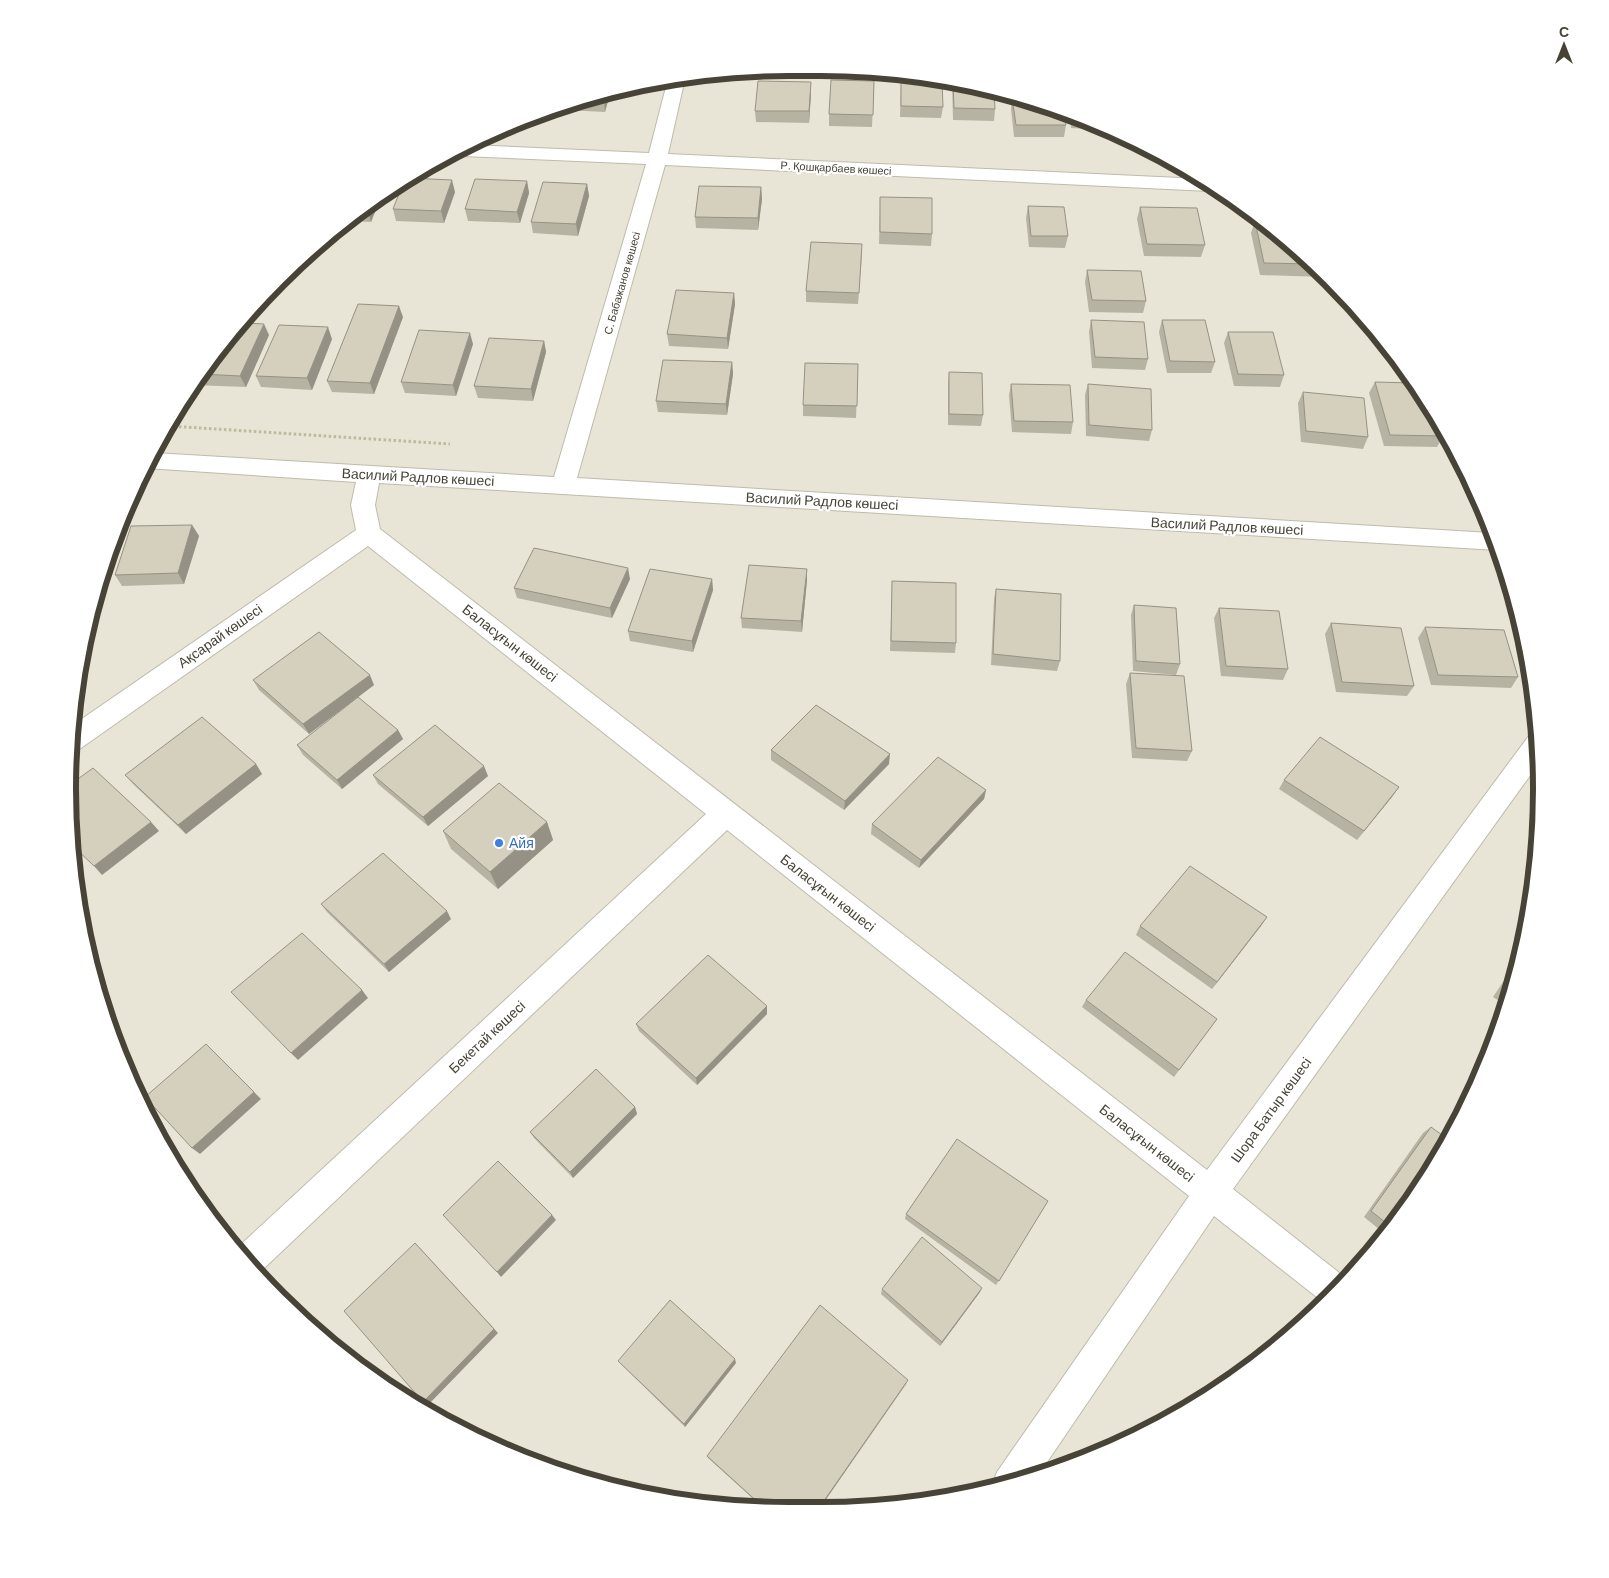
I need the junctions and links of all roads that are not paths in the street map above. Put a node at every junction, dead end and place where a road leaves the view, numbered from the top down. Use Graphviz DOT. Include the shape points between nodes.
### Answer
graph roads {
  1 [pos="675,86"];
  2 [pos="473,151"];
  3 [pos="657,160"];
  4 [pos="1197,184"];
  5 [pos="157,461"];
  6 [pos="370,474"];
  7 [pos="563,486"];
  8 [pos="369,533"];
  9 [pos="1488,542"];
  10 [pos="79,735"];
  11 [pos="1531,753"];
  12 [pos="726,813"];
  13 [pos="1210,1193"];
  14 [pos="251,1257"];
  15 [pos="1330,1286"];
  16 [pos="1018,1473"];
  1 -- 3 [label="street, С. Бабажанов көшесі"];
  2 -- 3 [label="street, Р. Қошқарбаев көшесі"];
  3 -- 4 [label="street, Р. Қошқарбаев көшесі"];
  3 -- 7 [label="street, С. Бабажанов көшесі"];
  5 -- 6 [label="street, Василий Радлов көшесі"];
  6 -- 7 [label="street, Василий Радлов көшесі"];
  6 -- 8 [label="street" via="363,505"];
  7 -- 9 [label="street, Василий Радлов көшесі"];
  8 -- 10 [label="street, Ақсарай көшесі"];
  8 -- 12 [label="street, Баласұғын көшесі"];
  11 -- 13 [label="street, Шора Батыр көшесі"];
  12 -- 13 [label="street, Баласұғын көшесі"];
  12 -- 14 [label="street, Бекетай көшесі"];
  13 -- 15 [label="street, Баласұғын көшесі"];
  13 -- 16 [label="street, Шора Батыр көшесі"];
}
